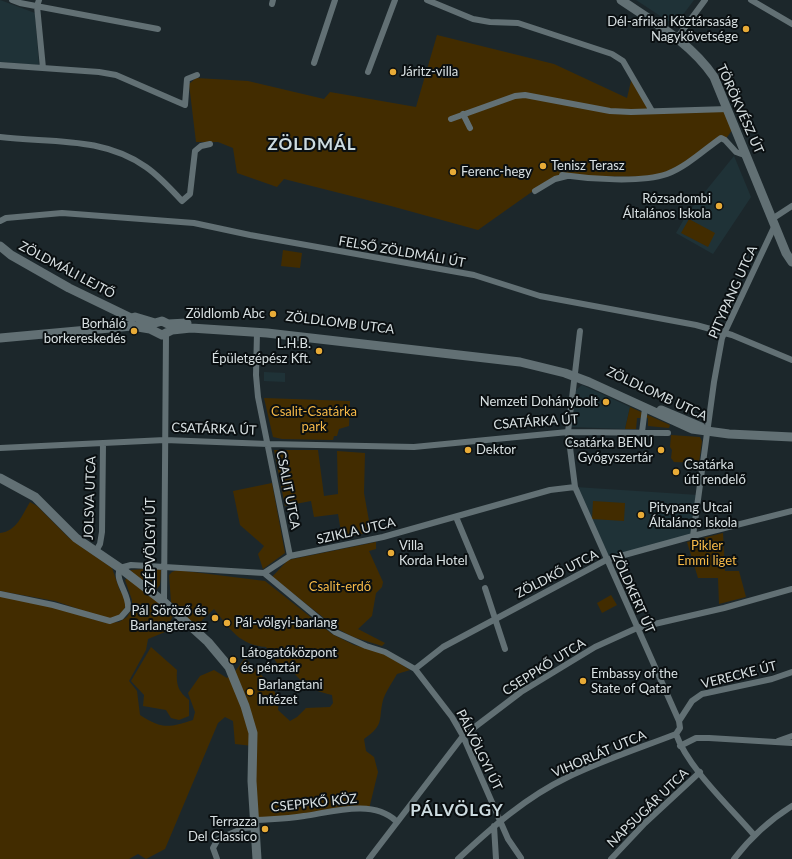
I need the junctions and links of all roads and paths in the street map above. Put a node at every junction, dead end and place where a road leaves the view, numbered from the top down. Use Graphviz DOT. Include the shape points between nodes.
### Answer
graph roads {
  1 [pos="12,0"];
  2 [pos="335,0"];
  3 [pos="395,0"];
  4 [pos="427,0"];
  5 [pos="621,0"];
  6 [pos="705,0"];
  7 [pos="751,0"];
  8 [pos="38,3"];
  9 [pos="792,24"];
  10 [pos="158,29"];
  11 [pos="677,38"];
  12 [pos="314,63"];
  13 [pos="0,65"];
  14 [pos="42,68"];
  15 [pos="368,72"];
  16 [pos="197,75"];
  17 [pos="728,108"];
  18 [pos="652,111"];
  19 [pos="463,114"];
  20 [pos="451,118"];
  21 [pos="470,128"];
  22 [pos="0,137"];
  23 [pos="210,144"];
  24 [pos="747,156"];
  25 [pos="535,191"];
  26 [pos="792,206"];
  27 [pos="0,221"];
  28 [pos="774,222"];
  29 [pos="0,246"];
  30 [pos="792,262"];
  31 [pos="129,320"];
  32 [pos="257,330"];
  33 [pos="165,331"];
  34 [pos="580,331"];
  35 [pos="724,332"];
  36 [pos="0,338"];
  37 [pos="792,360"];
  38 [pos="574,373"];
  39 [pos="632,399"];
  40 [pos="645,408"];
  41 [pos="707,431"];
  42 [pos="568,432"];
  43 [pos="642,432"];
  44 [pos="668,433"];
  45 [pos="792,437"];
  46 [pos="165,440"];
  47 [pos="103,444"];
  48 [pos="268,444"];
  49 [pos="0,448"];
  50 [pos="0,478"];
  51 [pos="575,487"];
  52 [pos="792,512"];
  53 [pos="456,517"];
  54 [pos="693,536"];
  55 [pos="96,551"];
  56 [pos="290,556"];
  57 [pos="606,560"];
  58 [pos="164,566"];
  59 [pos="120,568"];
  60 [pos="264,573"];
  61 [pos="481,577"];
  62 [pos="484,588"];
  63 [pos="792,589"];
  64 [pos="0,594"];
  65 [pos="164,602"];
  66 [pos="495,618"];
  67 [pos="637,628"];
  68 [pos="505,649"];
  69 [pos="415,668"];
  70 [pos="792,672"];
  71 [pos="679,721"];
  72 [pos="676,734"];
  73 [pos="463,736"];
  74 [pos="792,736"];
  75 [pos="774,742"];
  76 [pos="792,743"];
  77 [pos="680,746"];
  78 [pos="700,772"];
  79 [pos="792,806"];
  80 [pos="396,821"];
  81 [pos="500,821"];
  82 [pos="255,823"];
  83 [pos="494,826"];
  84 [pos="754,835"];
  85 [pos="521,858"];
  86 [pos="217,859"];
  87 [pos="257,859"];
  88 [pos="369,859"];
  89 [pos="458,859"];
  90 [pos="496,859"];
  91 [pos="611,859"];
  92 [pos="734,859"];
  1 -- 8 [label="street"];
  2 -- 12 [label="street"];
  3 -- 15 [label="street"];
  4 -- 18 [label="street" via="473,19 518,23 612,54 623,61"];
  5 -- 11 [label="street, TÖRÖKVÉSZ ÚT"];
  6 -- 11 [label="street"];
  7 -- 9 [label="street"];
  8 -- 10 [label="street"];
  8 -- 14 [label="street"];
  11 -- 17 [label="street, TÖRÖKVÉSZ ÚT" via="689,46 706,65"];
  13 -- 14 [label="street"];
  14 -- 16 [label="street" via="116,75 185,105 187,80"];
  17 -- 18 [label="street"];
  17 -- 24 [label="street, TÖRÖKVÉSZ ÚT"];
  18 -- 19 [label="street" via="610,111 525,94"];
  19 -- 20 [label="street"];
  19 -- 21 [label="street"];
  22 -- 23 [label="street" via="88,143 122,153 147,167 182,201 190,194 195,151"];
  24 -- 25 [label="street" via="736,152 721,138 667,174 629,179 565,176"];
  24 -- 28 [label="street, TÖRÖKVÉSZ ÚT"];
  26 -- 28 [label="street"];
  27 -- 35 [label="street, FELSŐ ZÖLDMÁLI ÚT" via="6,218 62,213 194,222 250,235 474,275 540,296"];
  28 -- 30 [label="street, TÖRÖKVÉSZ ÚT"];
  28 -- 35 [label="street, PITYPANG UTCA" via="750,280"];
  29 -- 31 [label="street, ZÖLDMÁLI LEJTŐ" via="17,259"];
  31 -- 33 [label="street"];
  31 -- 33 [label="street" via="135,317 155,323 162,321"];
  31 -- 36 [label="street" via="112,328"];
  32 -- 33 [label="street, ZÖLDLOMB UTCA" via="191,328"];
  32 -- 38 [label="street, ZÖLDLOMB UTCA" via="520,362"];
  32 -- 48 [label="street, CSALIT UTCA" via="256,375"];
  33 -- 46 [label="street, SZÉPVÖLGYI ÚT"];
  34 -- 38 [label="street, ZÖLDKERT ÚT"];
  35 -- 37 [label="street, FELSŐ ZÖLDMÁLI ÚT"];
  35 -- 41 [label="street, PITYPANG UTCA"];
  38 -- 39 [label="street, ZÖLDLOMB UTCA"];
  38 -- 42 [label="street, ZÖLDKERT ÚT"];
  39 -- 40 [label="street, ZÖLDLOMB UTCA"];
  39 -- 41 [label="street, ZÖLDLOMB UTCA" via="699,425"];
  40 -- 41 [label="street, ZÖLDLOMB UTCA" via="692,429"];
  40 -- 43 [label="street"];
  41 -- 45 [label="street"];
  41 -- 54 [label="street, PITYPANG UTCA"];
  42 -- 43 [label="street, CSATÁRKA ÚT"];
  42 -- 48 [label="street, CSATÁRKA ÚT" via="414,447"];
  42 -- 51 [label="street, ZÖLDKERT ÚT"];
  43 -- 44 [label="street, CSATÁRKA ÚT"];
  46 -- 47 [label="street, CSATÁRKA ÚT"];
  46 -- 48 [label="street, CSATÁRKA ÚT"];
  46 -- 58 [label="street, SZÉPVÖLGYI ÚT"];
  47 -- 49 [label="street, CSATÁRKA ÚT"];
  47 -- 55 [label="street, JOLSVA UTCA" via="102,532"];
  48 -- 56 [label="street, CSALIT UTCA"];
  50 -- 55 [label="street" via="35,497 76,538"];
  51 -- 53 [label="street, SZIKLA UTCA" via="550,490"];
  51 -- 57 [label="street, ZÖLDKERT ÚT"];
  52 -- 54 [label="street, ZÖLDKŐ UTCA"];
  53 -- 56 [label="street, SZIKLA UTCA" via="383,538"];
  53 -- 61 [label="street"];
  54 -- 57 [label="street, ZÖLDKŐ UTCA"];
  55 -- 59 [label="street"];
  56 -- 60 [label="street, SZIKLA UTCA"];
  57 -- 66 [label="street, ZÖLDKŐ UTCA"];
  57 -- 67 [label="street, ZÖLDKERT ÚT"];
  58 -- 59 [label="street" via="131,565"];
  58 -- 60 [label="street"];
  58 -- 65 [label="street, SZÉPVÖLGYI ÚT"];
  59 -- 64 [label="street" via="118,576 128,604 124,615 114,621"];
  59 -- 65 [label="street"];
  60 -- 69 [label="street, PÁLVÖLGYI ÚT" via="335,632 385,652"];
  62 -- 66 [label="street"];
  63 -- 67 [label="street, CSEPPKŐ UTCA"];
  65 -- 82 [label="street, SZÉPVÖLGYI ÚT" via="208,642 233,674 253,733 252,781"];
  66 -- 68 [label="street"];
  66 -- 69 [label="street, ZÖLDKŐ UTCA" via="443,647"];
  67 -- 71 [label="street, ZÖLDKERT ÚT"];
  67 -- 73 [label="street, CSEPPKŐ UTCA" via="595,647 521,692"];
  69 -- 73 [label="street, PÁLVÖLGYI ÚT"];
  70 -- 71 [label="street, VERECKE ÚT" via="772,679 702,694 692,701"];
  71 -- 72 [label="street" via="680,728"];
  72 -- 77 [label="street"];
  72 -- 81 [label="street, VIHORLÁT UTCA" via="567,777"];
  73 -- 80 [label="street, CSEPPKŐ UTCA"];
  73 -- 81 [label="street, PÁLVÖLGYI ÚT"];
  74 -- 75 [label="street"];
  75 -- 76 [label="street"];
  75 -- 77 [label="street" via="696,738"];
  77 -- 78 [label="street"];
  78 -- 84 [label="street"];
  78 -- 91 [label="street, NAPSUGÁR UTCA"];
  79 -- 84 [label="street"];
  80 -- 82 [label="street, CSEPPKŐ KÖZ" via="381,811 369,809 344,810"];
  80 -- 88 [label="street, CSEPPKŐ UTCA"];
  81 -- 83 [label="street, VIHORLÁT UTCA"];
  81 -- 85 [label="street, PÁLVÖLGYI ÚT"];
  82 -- 86 [label="street, CSEPPKŐ KÖZ" via="218,839 213,848"];
  82 -- 87 [label="street, SZÉPVÖLGYI ÚT"];
  83 -- 89 [label="street, VIHORLÁT UTCA"];
  83 -- 90 [label="street"];
  84 -- 92 [label="street"];
}
